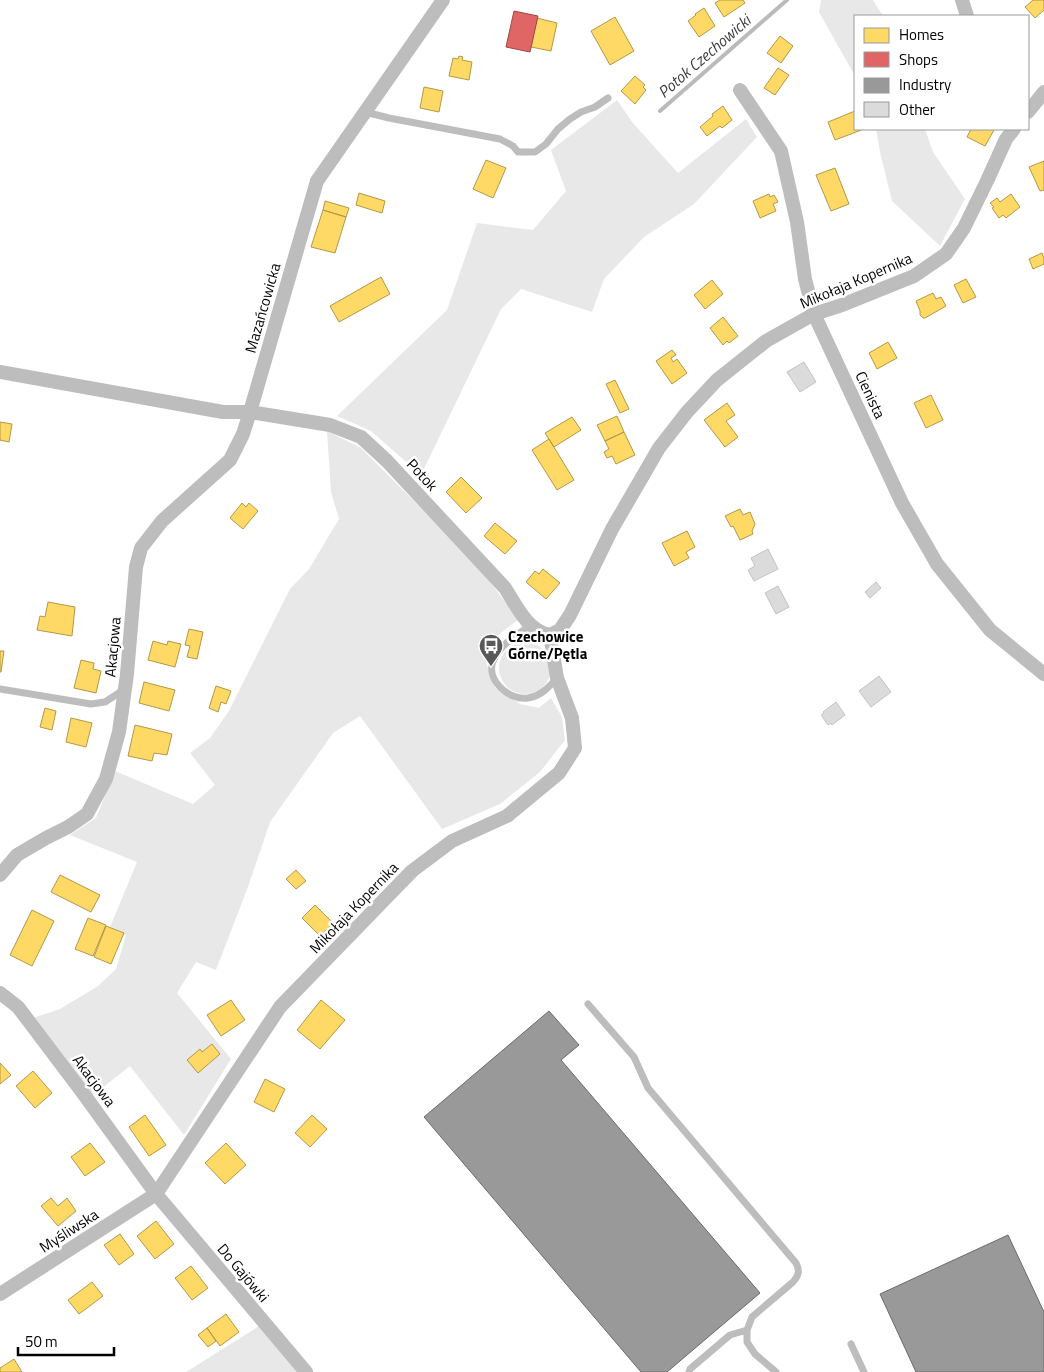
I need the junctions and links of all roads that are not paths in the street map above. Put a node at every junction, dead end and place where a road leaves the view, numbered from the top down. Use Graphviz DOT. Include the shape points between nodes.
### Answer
graph roads {
  1 [pos="443,0"];
  2 [pos="962,0"];
  3 [pos="967,15"];
  4 [pos="740,90"];
  5 [pos="1044,92"];
  6 [pos="608,98"];
  7 [pos="1029,111"];
  8 [pos="365,112"];
  9 [pos="1013,130"];
  10 [pos="814,314"];
  11 [pos="0,372"];
  12 [pos="250,412"];
  13 [pos="531,625"];
  14 [pos="550,635"];
  15 [pos="1044,674"];
  16 [pos="556,678"];
  17 [pos="0,689"];
  18 [pos="125,689"];
  19 [pos="0,875"];
  20 [pos="0,993"];
  21 [pos="588,1004"];
  22 [pos="156,1194"];
  23 [pos="0,1294"];
  24 [pos="747,1330"];
  25 [pos="851,1344"];
  26 [pos="306,1372"];
  27 [pos="689,1372"];
  28 [pos="776,1372"];
  29 [pos="864,1372"];
  1 -- 8 [label="street, Mazańcowicka"];
  2 -- 3 [label="street"];
  4 -- 10 [label="street, Cienista" via="781,151"];
  5 -- 7 [label="street"];
  6 -- 8 [label="lane" via="570,119 535,152 518,152 500,139"];
  8 -- 12 [label="street, Mazańcowicka" via="317,181"];
  9 -- 10 [label="street, Mikołaja Kopernika" via="964,228 946,254 914,276"];
  10 -- 14 [label="street, Mikołaja Kopernika" via="766,341 718,380 687,412 659,448 617,521 570,615 560,630"];
  10 -- 15 [label="street, Cienista" via="902,504 937,564 990,630"];
  11 -- 12 [label="street" via="223,412"];
  12 -- 13 [label="street, Potok" via="330,425 362,437 506,588"];
  12 -- 18 [label="street, Akacjowa" via="230,460 162,521 142,548 136,567"];
  13 -- 14 [label="street" via="537,632"];
  13 -- 16 [label="lane" via="504,644 494,659 491,667 497,685 507,693 527,698 542,692"];
  14 -- 16 [label="street"];
  16 -- 22 [label="street, Mikołaja Kopernika" via="572,718 575,748 559,772 507,816 452,841 412,871 280,1007"];
  17 -- 18 [label="lane" via="91,704 105,702"];
  18 -- 19 [label="street, Akacjowa" via="119,732 106,778 87,814 17,855"];
  20 -- 22 [label="street, Akacjowa" via="18,1007"];
  21 -- 24 [label="lane" via="634,1057 648,1088 796,1263 798,1277 752,1317"];
  22 -- 23 [label="street, Myśliwska"];
  22 -- 26 [label="street, Do Gajówki"];
  24 -- 27 [label="lane" via="730,1335"];
  24 -- 28 [label="lane" via="747,1342 754,1354"];
  25 -- 29 [label="lane"];
}
